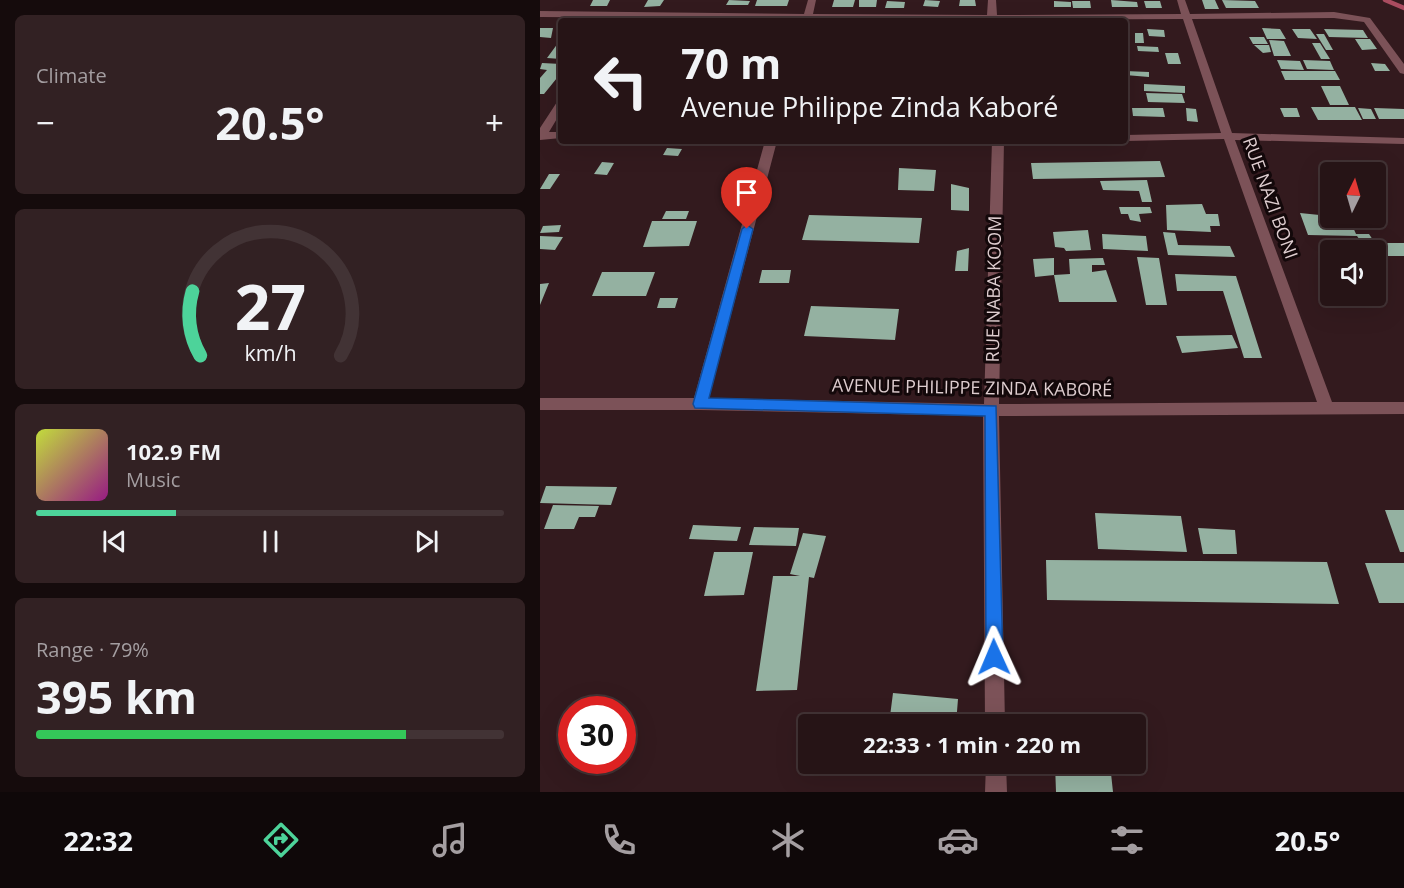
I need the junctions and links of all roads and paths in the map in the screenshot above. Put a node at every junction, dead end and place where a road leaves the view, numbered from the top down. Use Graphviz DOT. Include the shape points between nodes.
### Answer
graph roads {
  1 [pos="812,0"];
  2 [pos="992,0"];
  3 [pos="1181,0"];
  4 [pos="540,14"];
  5 [pos="619,14"];
  6 [pos="1188,17"];
  7 [pos="806,18"];
  8 [pos="992,18"];
  9 [pos="1090,18"];
  10 [pos="1404,71"];
  11 [pos="558,109"];
  12 [pos="558,135"];
  13 [pos="540,136"];
  14 [pos="1228,136"];
  15 [pos="1128,138"];
  16 [pos="1404,141"];
  17 [pos="770,144"];
  18 [pos="998,144"];
  19 [pos="540,404"];
  20 [pos="700,404"];
  21 [pos="1327,408"];
  22 [pos="1404,408"];
  23 [pos="992,410"];
  24 [pos="995,714"];
  25 [pos="996,774"];
  26 [pos="996,792"];
  1 -- 7 [label="street"];
  2 -- 8 [label="street"];
  3 -- 6 [label="street, RUE NAZI BONI"];
  4 -- 5 [label="street"];
  5 -- 7 [label="street"];
  6 -- 9 [label="street"];
  6 -- 10 [label="street" via="1334,15 1367,20"];
  6 -- 14 [label="street, RUE NAZI BONI"];
  11 -- 13 [label="street"];
  12 -- 13 [label="street"];
  14 -- 15 [label="street"];
  14 -- 16 [label="street"];
  14 -- 21 [label="street, RUE NAZI BONI"];
  17 -- 20 [label="street"];
  18 -- 23 [label="street, RUE NABA KOOM"];
  19 -- 20 [label="street, AVENUE PHILIPPE ZINDA KABORÉ"];
  20 -- 23 [label="street, AVENUE PHILIPPE ZINDA KABORÉ"];
  21 -- 22 [label="street, AVENUE PHILIPPE ZINDA KABORÉ"];
  21 -- 23 [label="street, AVENUE PHILIPPE ZINDA KABORÉ"];
  23 -- 24 [label="street, RUE NABA KOOM"];
  25 -- 26 [label="street"];
}
